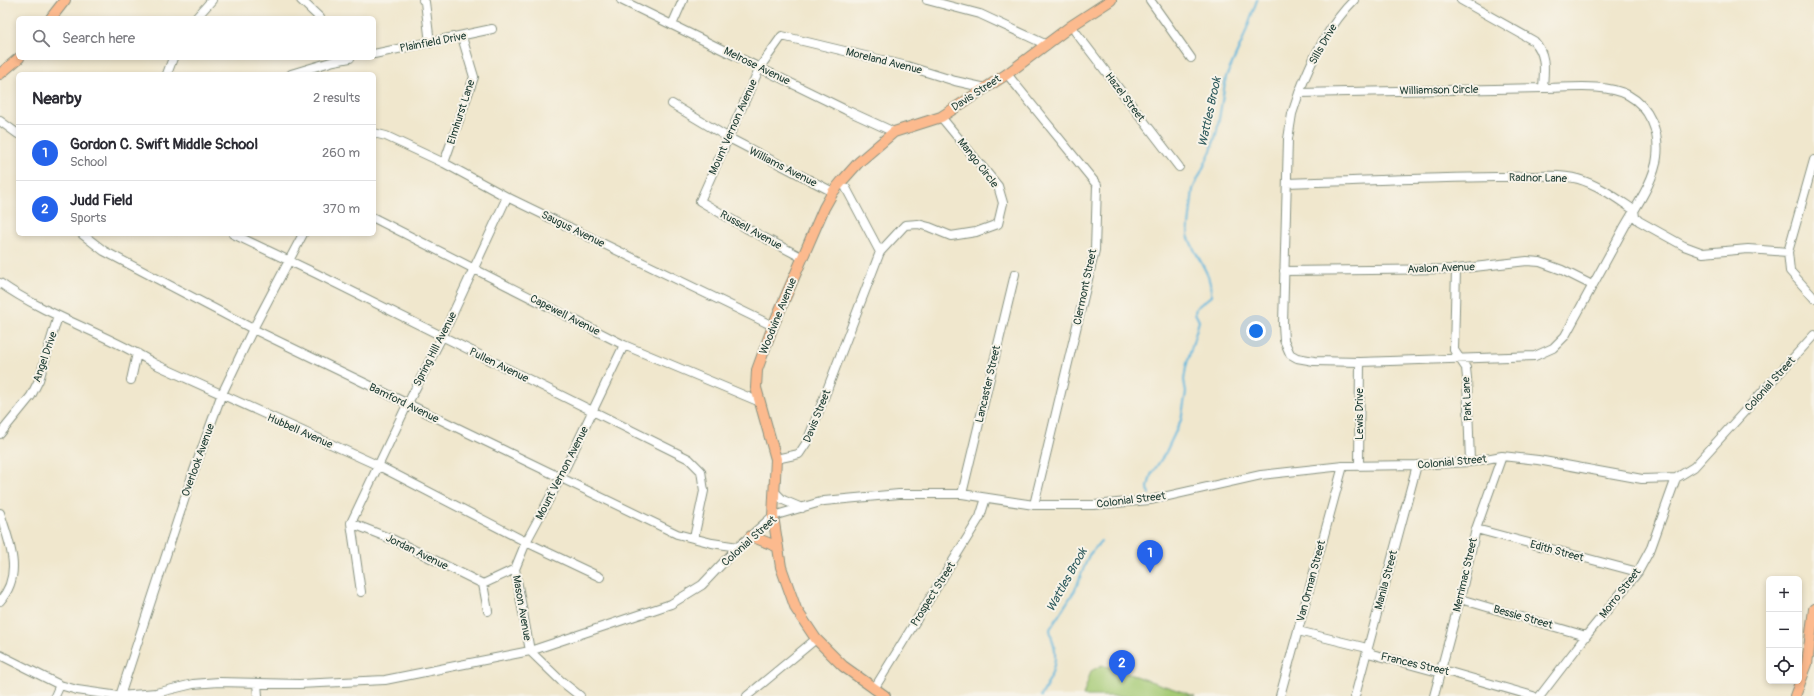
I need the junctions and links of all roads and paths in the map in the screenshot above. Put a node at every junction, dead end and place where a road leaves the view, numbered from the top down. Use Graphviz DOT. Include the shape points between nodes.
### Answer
graph roads {
  1 [pos="65,0"];
  2 [pos="212,0"];
  3 [pos="301,0"];
  4 [pos="424,0"];
  5 [pos="621,0"];
  6 [pos="683,0"];
  7 [pos="927,0"];
  8 [pos="1111,0"];
  9 [pos="1150,0"];
  10 [pos="1354,0"];
  11 [pos="1461,0"];
  12 [pos="53,16"];
  13 [pos="198,16"];
  14 [pos="318,16"];
  15 [pos="672,25"];
  16 [pos="1071,26"];
  17 [pos="492,29"];
  18 [pos="782,36"];
  19 [pos="462,37"];
  20 [pos="430,43"];
  21 [pos="1047,45"];
  22 [pos="376,54"];
  23 [pos="1191,58"];
  24 [pos="17,60"];
  25 [pos="172,60"];
  26 [pos="331,60"];
  27 [pos="760,67"];
  28 [pos="168,72"];
  29 [pos="297,72"];
  30 [pos="0,74"];
  31 [pos="1007,74"];
  32 [pos="986,88"];
  33 [pos="1543,88"];
  34 [pos="1299,93"];
  35 [pos="672,104"];
  36 [pos="941,116"];
  37 [pos="0,121"];
  38 [pos="894,132"];
  39 [pos="16,133"];
  40 [pos="376,134"];
  41 [pos="729,138"];
  42 [pos="1814,160"];
  43 [pos="444,163"];
  44 [pos="1179,167"];
  45 [pos="1287,183"];
  46 [pos="844,185"];
  47 [pos="833,192"];
  48 [pos="507,197"];
  49 [pos="700,201"];
  50 [pos="1634,210"];
  51 [pos="376,219"];
  52 [pos="85,236"];
  53 [pos="237,236"];
  54 [pos="302,236"];
  55 [pos="880,252"];
  56 [pos="1788,252"];
  57 [pos="803,258"];
  58 [pos="289,262"];
  59 [pos="474,268"];
  60 [pos="1456,268"];
  61 [pos="1284,272"];
  62 [pos="1015,274"];
  63 [pos="0,283"];
  64 [pos="1592,285"];
  65 [pos="1814,298"];
  66 [pos="58,316"];
  67 [pos="773,326"];
  68 [pos="253,329"];
  69 [pos="1814,335"];
  70 [pos="442,337"];
  71 [pos="624,345"];
  72 [pos="138,353"];
  73 [pos="1460,359"];
  74 [pos="1360,362"];
  75 [pos="131,380"];
  76 [pos="221,396"];
  77 [pos="760,402"];
  78 [pos="407,405"];
  79 [pos="593,412"];
  80 [pos="0,434"];
  81 [pos="1502,456"];
  82 [pos="776,459"];
  83 [pos="1470,462"];
  84 [pos="377,465"];
  85 [pos="1359,465"];
  86 [pos="1417,465"];
  87 [pos="1343,466"];
  88 [pos="561,478"];
  89 [pos="1676,478"];
  90 [pos="774,491"];
  91 [pos="962,494"];
  92 [pos="986,498"];
  93 [pos="1034,505"];
  94 [pos="802,508"];
  95 [pos="0,513"];
  96 [pos="773,516"];
  97 [pos="351,522"];
  98 [pos="1476,529"];
  99 [pos="751,536"];
  100 [pos="694,538"];
  101 [pos="526,542"];
  102 [pos="738,547"];
  103 [pos="778,547"];
  104 [pos="515,569"];
  105 [pos="1638,572"];
  106 [pos="600,577"];
  107 [pos="482,584"];
  108 [pos="362,592"];
  109 [pos="1460,599"];
  110 [pos="0,601"];
  111 [pos="1814,609"];
  112 [pos="488,611"];
  113 [pos="1298,631"];
  114 [pos="1586,636"];
  115 [pos="816,639"];
  116 [pos="1368,650"];
  117 [pos="530,651"];
  118 [pos="0,655"];
  119 [pos="1441,671"];
  120 [pos="257,683"];
  121 [pos="60,684"];
  122 [pos="874,688"];
  123 [pos="55,696"];
  124 [pos="120,696"];
  125 [pos="258,696"];
  126 [pos="580,696"];
  127 [pos="747,696"];
  128 [pos="885,696"];
  129 [pos="1280,696"];
  130 [pos="1355,696"];
  131 [pos="1434,696"];
  132 [pos="1533,696"];
  133 [pos="1540,696"];
  134 [pos="1795,696"];
  1 -- 12 [label="main road"];
  2 -- 13 [label="street"];
  3 -- 14 [label="street"];
  4 -- 20 [label="street"];
  5 -- 15 [label="street, Melrose Avenue"];
  6 -- 15 [label="street"];
  7 -- 21 [label="street" via="980,14"];
  8 -- 16 [label="main road, Davis Street"];
  9 -- 23 [label="street"];
  10 -- 34 [label="street, Sills Drive" via="1328,31"];
  11 -- 33 [label="street" via="1534,41 1541,48 1544,56"];
  15 -- 27 [label="street, Melrose Avenue"];
  16 -- 21 [label="main road, Davis Street"];
  16 -- 44 [label="street, Hazel Street"];
  17 -- 19 [label="street, Plainfield Drive"];
  18 -- 27 [label="street, Mount Vernon Avenue"];
  18 -- 32 [label="street, Moreland Avenue"];
  19 -- 20 [label="street, Plainfield Drive"];
  19 -- 43 [label="street, Elmhurst Lane" via="474,77"];
  20 -- 22 [label="street, Plainfield Drive"];
  21 -- 31 [label="main road, Davis Street"];
  24 -- 30 [label="main road"];
  25 -- 28 [label="street"];
  26 -- 29 [label="street"];
  27 -- 38 [label="street, Melrose Avenue"];
  27 -- 41 [label="street, Mount Vernon Avenue"];
  31 -- 32 [label="main road, Davis Street"];
  31 -- 93 [label="street, Clermont Street" via="1097,185 1095,250"];
  32 -- 36 [label="main road, Davis Street"];
  33 -- 34 [label="street, Williamson Circle"];
  33 -- 50 [label="street, Williamson Circle" via="1606,88 1627,94 1651,119 1656,132 1657,158"];
  34 -- 45 [label="street, Williamson Circle" via="1288,138"];
  35 -- 41 [label="street, Williams Avenue"];
  36 -- 38 [label="main road, Davis Street"];
  36 -- 55 [label="street, Mango Circle" via="998,186 1003,203 998,224 976,232 951,236 918,224 905,225"];
  37 -- 39 [label="street"];
  38 -- 46 [label="main road, Davis Street" via="859,162"];
  40 -- 43 [label="street, Saugus Avenue"];
  41 -- 47 [label="street, Williams Avenue"];
  41 -- 49 [label="street, Mount Vernon Avenue"];
  42 -- 56 [label="street"];
  43 -- 48 [label="street, Saugus Avenue"];
  45 -- 50 [label="street, Radnor Lane" via="1552,177 1577,179 1596,186"];
  45 -- 61 [label="street, Williamson Circle"];
  46 -- 47 [label="main road, Woodvine Avenue"];
  46 -- 55 [label="street"];
  47 -- 57 [label="main road, Woodvine Avenue"];
  48 -- 59 [label="street, Spring Hill Avenue"];
  48 -- 67 [label="street, Saugus Avenue"];
  49 -- 57 [label="street, Russell Avenue"];
  50 -- 56 [label="street, Radnor Lane" via="1639,221 1695,251 1711,253 1748,249"];
  50 -- 64 [label="street, Williamson Circle"];
  51 -- 59 [label="street, Capewell Avenue"];
  52 -- 68 [label="street, Bamford Avenue" via="104,251"];
  53 -- 58 [label="street, Pullen Avenue"];
  54 -- 58 [label="street, Overlook Avenue"];
  55 -- 82 [label="street, Davis Street" via="807,442 800,454"];
  56 -- 65 [label="street" via="1790,271"];
  57 -- 67 [label="main road, Woodvine Avenue"];
  58 -- 68 [label="street, Overlook Avenue"];
  58 -- 70 [label="street, Pullen Avenue"];
  59 -- 70 [label="street, Spring Hill Avenue"];
  59 -- 71 [label="street, Capewell Avenue"];
  60 -- 61 [label="street, Avalon Avenue"];
  60 -- 64 [label="street, Avalon Avenue" via="1540,262"];
  60 -- 73 [label="street, Park Lane" via="1454,350"];
  61 -- 74 [label="street, Williamson Circle" via="1284,340 1290,354 1314,361"];
  62 -- 91 [label="street, Lancaster Street"];
  63 -- 66 [label="street, Hubbell Avenue"];
  64 -- 73 [label="street, Williamson Circle" via="1565,336 1545,353 1535,356"];
  66 -- 72 [label="street, Hubbell Avenue"];
  66 -- 80 [label="street, Angel Drive" via="39,380 31,396"];
  67 -- 77 [label="main road, Woodvine Avenue" via="757,370 756,388"];
  68 -- 76 [label="street, Overlook Avenue"];
  68 -- 78 [label="street, Bamford Avenue"];
  69 -- 89 [label="street, Colonial Street" via="1694,467"];
  70 -- 78 [label="street, Spring Hill Avenue"];
  70 -- 79 [label="street, Pullen Avenue"];
  71 -- 77 [label="street, Capewell Avenue"];
  71 -- 79 [label="street, Mount Vernon Avenue"];
  72 -- 75 [label="street"];
  72 -- 76 [label="street, Hubbell Avenue"];
  73 -- 74 [label="street, Williamson Circle"];
  73 -- 83 [label="street, Park Lane" via="1466,368 1467,378"];
  74 -- 85 [label="street, Lewis Drive"];
  76 -- 84 [label="street, Hubbell Avenue"];
  76 -- 124 [label="street, Overlook Avenue"];
  77 -- 82 [label="main road, Woodvine Avenue"];
  78 -- 84 [label="street, Spring Hill Avenue"];
  78 -- 88 [label="street, Bamford Avenue"];
  79 -- 88 [label="street, Mount Vernon Avenue"];
  79 -- 100 [label="street, Pullen Avenue" via="689,459 701,471 704,490"];
  81 -- 83 [label="street, Colonial Street"];
  81 -- 89 [label="street, Colonial Street" via="1642,479"];
  81 -- 98 [label="street, Merrimac Street"];
  82 -- 90 [label="main road"];
  83 -- 86 [label="street, Colonial Street"];
  84 -- 97 [label="street, Spring Hill Avenue"];
  84 -- 101 [label="street, Hubbell Avenue"];
  85 -- 86 [label="street, Colonial Street"];
  85 -- 87 [label="street, Colonial Street"];
  86 -- 116 [label="street, Manila Street"];
  87 -- 93 [label="street, Colonial Street" via="1261,475 1150,500 1094,505"];
  87 -- 113 [label="street, Van Orman Street"];
  88 -- 100 [label="street, Bamford Avenue" via="677,534"];
  88 -- 101 [label="street, Mount Vernon Avenue"];
  89 -- 105 [label="street, Morro Street" via="1651,548"];
  90 -- 94 [label="street" via="782,500"];
  90 -- 96 [label="main road"];
  91 -- 92 [label="street, Colonial Street"];
  91 -- 94 [label="street, Colonial Street" via="899,494 824,501"];
  92 -- 93 [label="street, Colonial Street"];
  92 -- 122 [label="street, Prospect Street" via="980,517"];
  94 -- 96 [label="street, Colonial Street"];
  95 -- 110 [label="street" via="14,557 14,571 10,585"];
  96 -- 99 [label="street, Colonial Street"];
  96 -- 103 [label="main road"];
  97 -- 107 [label="street, Jordan Avenue" via="394,540"];
  97 -- 108 [label="street"];
  98 -- 105 [label="street, Edith Street"];
  98 -- 109 [label="street, Merrimac Street"];
  99 -- 102 [label="street, Colonial Street"];
  99 -- 103 [label="main road"];
  100 -- 102 [label="street, Bamford Avenue"];
  101 -- 104 [label="street, Mount Vernon Avenue"];
  101 -- 106 [label="street, Hubbell Avenue"];
  102 -- 117 [label="street, Colonial Street" via="702,585 671,604"];
  103 -- 115 [label="main road" via="781,567 796,608"];
  104 -- 107 [label="street"];
  104 -- 117 [label="street, Mason Avenue"];
  105 -- 114 [label="street, Morro Street"];
  107 -- 112 [label="street"];
  109 -- 114 [label="street, Bessie Street"];
  109 -- 119 [label="street, Merrimac Street"];
  111 -- 134 [label="main road" via="1807,664"];
  113 -- 116 [label="street, Frances Street"];
  113 -- 129 [label="street, Van Orman Street"];
  114 -- 133 [label="street, Morro Street"];
  115 -- 122 [label="main road" via="843,666"];
  115 -- 127 [label="street"];
  116 -- 119 [label="street, Frances Street" via="1372,654"];
  116 -- 130 [label="street, Manila Street"];
  117 -- 120 [label="street, Colonial Street" via="377,680 299,684"];
  117 -- 126 [label="street, Mason Avenue"];
  118 -- 121 [label="street, Colonial Street"];
  119 -- 131 [label="street, Merrimac Street"];
  119 -- 132 [label="street, Frances Street"];
  120 -- 124 [label="street, Colonial Street" via="193,684 156,693"];
  120 -- 125 [label="street"];
  121 -- 123 [label="street"];
  121 -- 124 [label="street, Colonial Street" via="84,691"];
  122 -- 128 [label="main road"];
}
